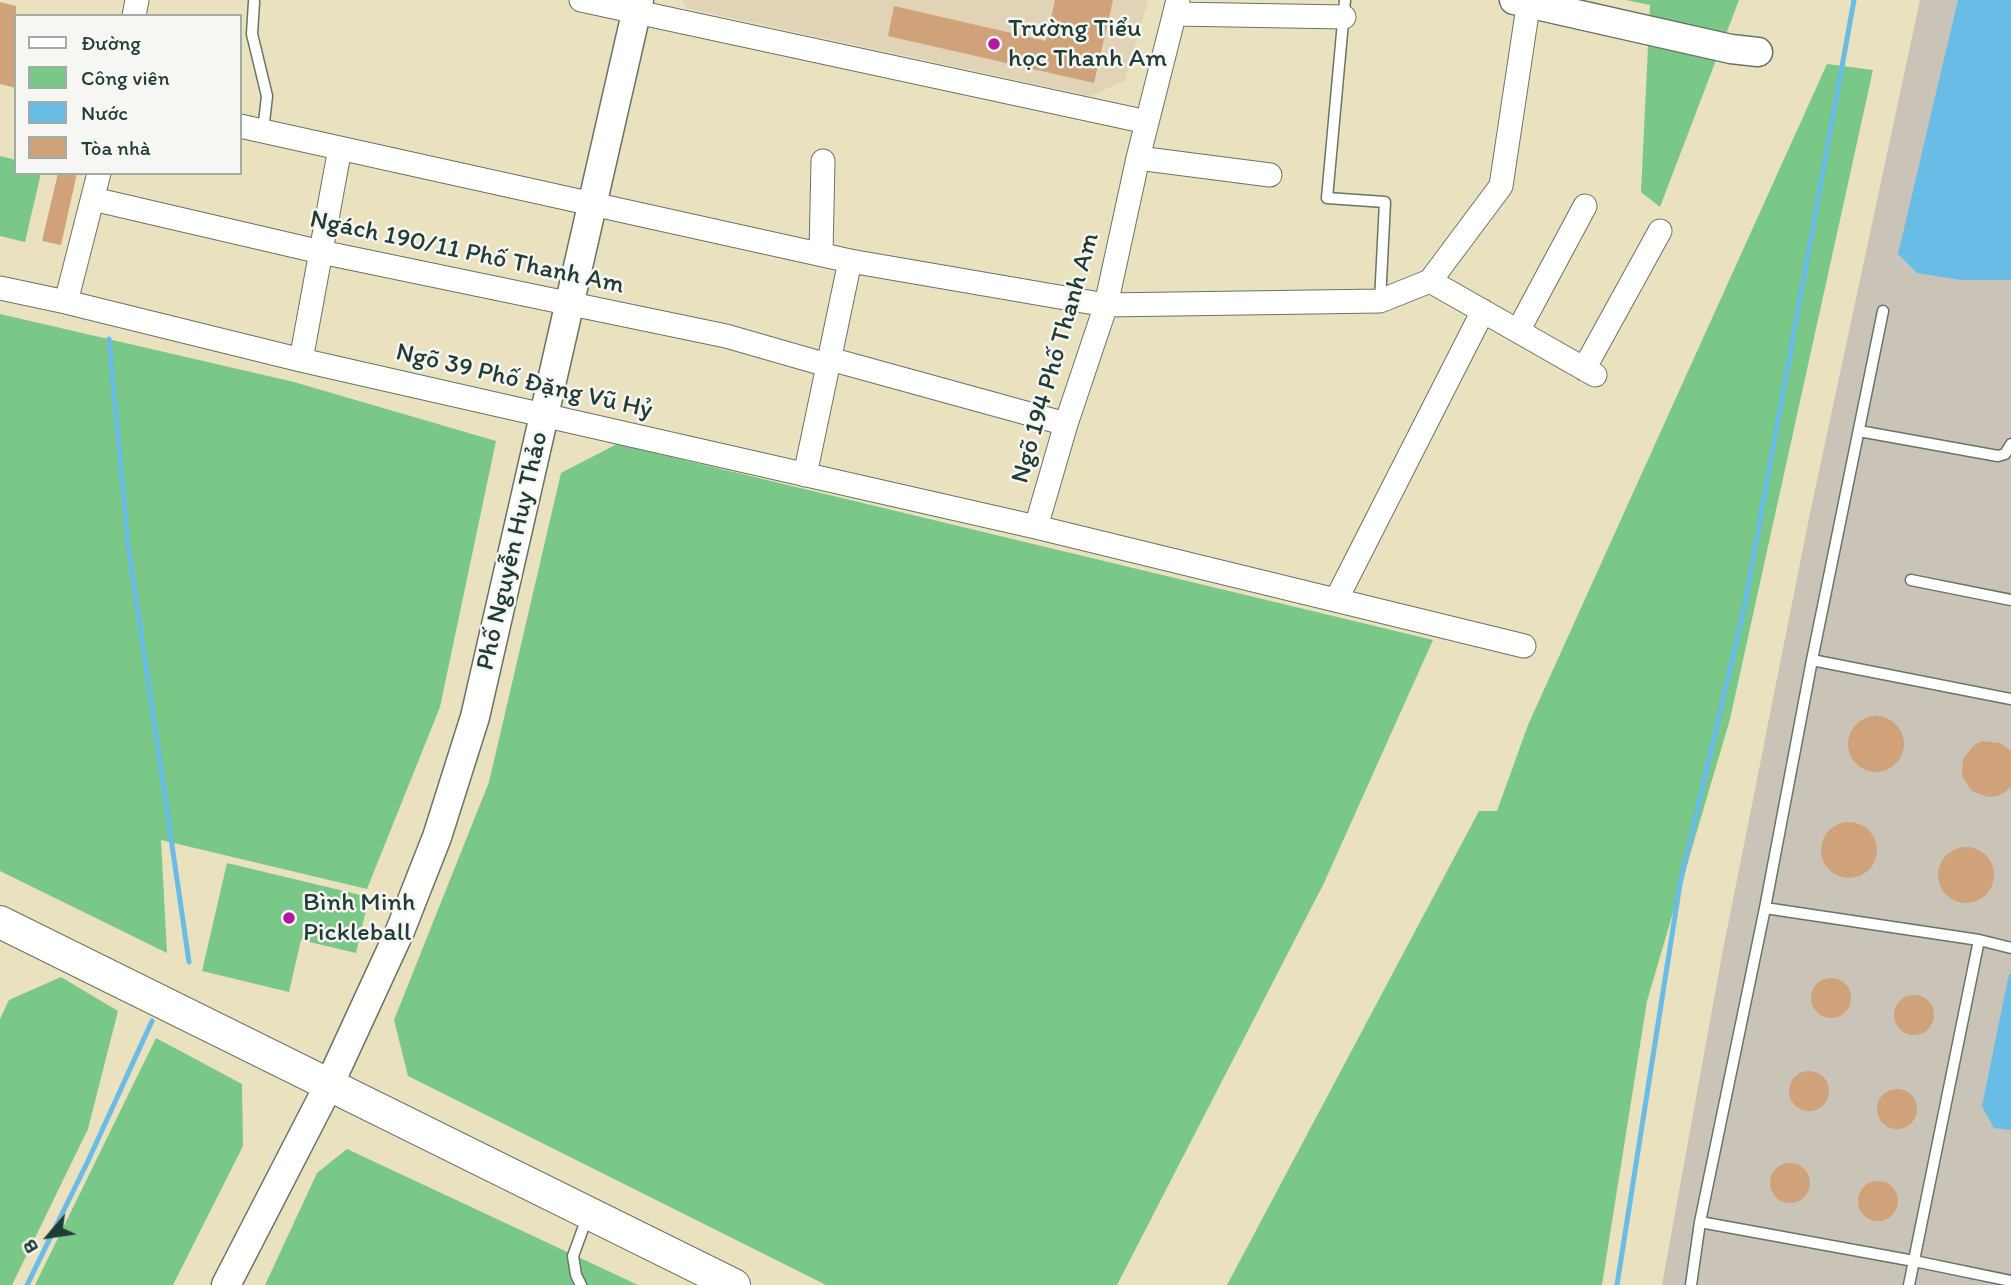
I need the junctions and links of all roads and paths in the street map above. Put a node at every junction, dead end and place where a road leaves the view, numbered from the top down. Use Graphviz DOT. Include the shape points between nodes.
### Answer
graph roads {
  1 [pos="581,0"];
  2 [pos="1524,1"];
  3 [pos="254,2"];
  4 [pos="638,6"];
  5 [pos="1177,7"];
  6 [pos="1344,8"];
  7 [pos="1758,52"];
  8 [pos="1147,122"];
  9 [pos="242,126"];
  10 [pos="263,131"];
  11 [pos="340,148"];
  12 [pos="1138,158"];
  13 [pos="823,161"];
  14 [pos="99,175"];
  15 [pos="1270,175"];
  16 [pos="93,200"];
  17 [pos="593,203"];
  18 [pos="1585,206"];
  19 [pos="1660,231"];
  20 [pos="321,252"];
  21 [pos="821,254"];
  22 [pos="850,261"];
  23 [pos="1430,281"];
  24 [pos="0,288"];
  25 [pos="1380,301"];
  26 [pos="66,302"];
  27 [pos="570,303"];
  28 [pos="1106,305"];
  29 [pos="1883,311"];
  30 [pos="1483,312"];
  31 [pos="1518,331"];
  32 [pos="301,360"];
  33 [pos="829,362"];
  34 [pos="544,415"];
  35 [pos="1066,424"];
  36 [pos="1858,431"];
  37 [pos="2011,444"];
  38 [pos="805,475"];
  39 [pos="1036,527"];
  40 [pos="1910,580"];
  41 [pos="1336,600"];
  42 [pos="2011,600"];
  43 [pos="1524,646"];
  44 [pos="1812,660"];
  45 [pos="2011,699"];
  46 [pos="1765,908"];
  47 [pos="0,922"];
  48 [pos="1979,940"];
  49 [pos="2011,948"];
  50 [pos="329,1085"];
  51 [pos="588,1213"];
  52 [pos="1700,1222"];
  53 [pos="1914,1261"];
  54 [pos="2011,1280"];
  55 [pos="226,1285"];
  56 [pos="581,1285"];
  57 [pos="734,1285"];
  58 [pos="1691,1285"];
  59 [pos="1909,1285"];
  1 -- 4 [label="street"];
  2 -- 7 [label="street"];
  2 -- 23 [label="street" via="1501,186"];
  3 -- 10 [label="lane" via="252,34 267,96"];
  4 -- 8 [label="street"];
  4 -- 17 [label="street, Phố Nguyễn Huy Thảo"];
  5 -- 6 [label="street"];
  5 -- 8 [label="street, Ngõ 194 Phố Thanh Am"];
  6 -- 25 [label="lane" via="1327,198 1385,202"];
  8 -- 12 [label="street, Ngõ 194 Phố Thanh Am"];
  9 -- 10 [label="street"];
  10 -- 11 [label="street"];
  11 -- 17 [label="street"];
  11 -- 20 [label="street"];
  12 -- 15 [label="street"];
  12 -- 28 [label="street, Ngõ 194 Phố Thanh Am"];
  13 -- 21 [label="street"];
  14 -- 16 [label="street"];
  16 -- 20 [label="street, Ngách 190/11 Phố Thanh Am"];
  16 -- 26 [label="street"];
  17 -- 21 [label="street"];
  17 -- 27 [label="street, Phố Nguyễn Huy Thảo"];
  18 -- 31 [label="street"];
  19 -- 31 [label="street" via="1589,372"];
  20 -- 27 [label="street, Ngách 190/11 Phố Thanh Am"];
  20 -- 32 [label="street"];
  21 -- 22 [label="street"];
  22 -- 28 [label="street"];
  22 -- 33 [label="street"];
  23 -- 25 [label="street"];
  23 -- 30 [label="street"];
  24 -- 26 [label="street, Ngõ 39 Phố Đặng Vũ Hỷ"];
  25 -- 28 [label="street"];
  26 -- 32 [label="street, Ngõ 39 Phố Đặng Vũ Hỷ"];
  27 -- 33 [label="street, Ngách 190/11 Phố Thanh Am"];
  27 -- 34 [label="street, Phố Nguyễn Huy Thảo"];
  28 -- 35 [label="street, Ngõ 194 Phố Thanh Am"];
  29 -- 36 [label="lane"];
  30 -- 31 [label="street"];
  30 -- 41 [label="street"];
  32 -- 34 [label="street, Ngõ 39 Phố Đặng Vũ Hỷ"];
  33 -- 35 [label="street, Ngách 190/11 Phố Thanh Am"];
  33 -- 38 [label="street"];
  34 -- 38 [label="street, Ngõ 39 Phố Đặng Vũ Hỷ"];
  34 -- 50 [label="street, Phố Nguyễn Huy Thảo" via="475,717 437,837 400,931"];
  35 -- 39 [label="street, Ngõ 194 Phố Thanh Am"];
  36 -- 37 [label="lane" via="1998,456"];
  36 -- 44 [label="lane"];
  38 -- 39 [label="street, Ngõ 39 Phố Đặng Vũ Hỷ"];
  39 -- 41 [label="street, Ngõ 39 Phố Đặng Vũ Hỷ"];
  40 -- 42 [label="lane"];
  41 -- 43 [label="street, Ngõ 39 Phố Đặng Vũ Hỷ"];
  44 -- 45 [label="lane"];
  44 -- 46 [label="lane"];
  46 -- 48 [label="lane"];
  46 -- 52 [label="lane"];
  47 -- 50 [label="main road"];
  48 -- 49 [label="lane"];
  48 -- 53 [label="lane"];
  50 -- 51 [label="main road"];
  50 -- 55 [label="street, Phố Nguyễn Huy Thảo"];
  51 -- 56 [label="lane" via="573,1256"];
  51 -- 57 [label="main road"];
  52 -- 53 [label="lane"];
  52 -- 58 [label="lane"];
  53 -- 54 [label="lane"];
  53 -- 59 [label="lane"];
}
